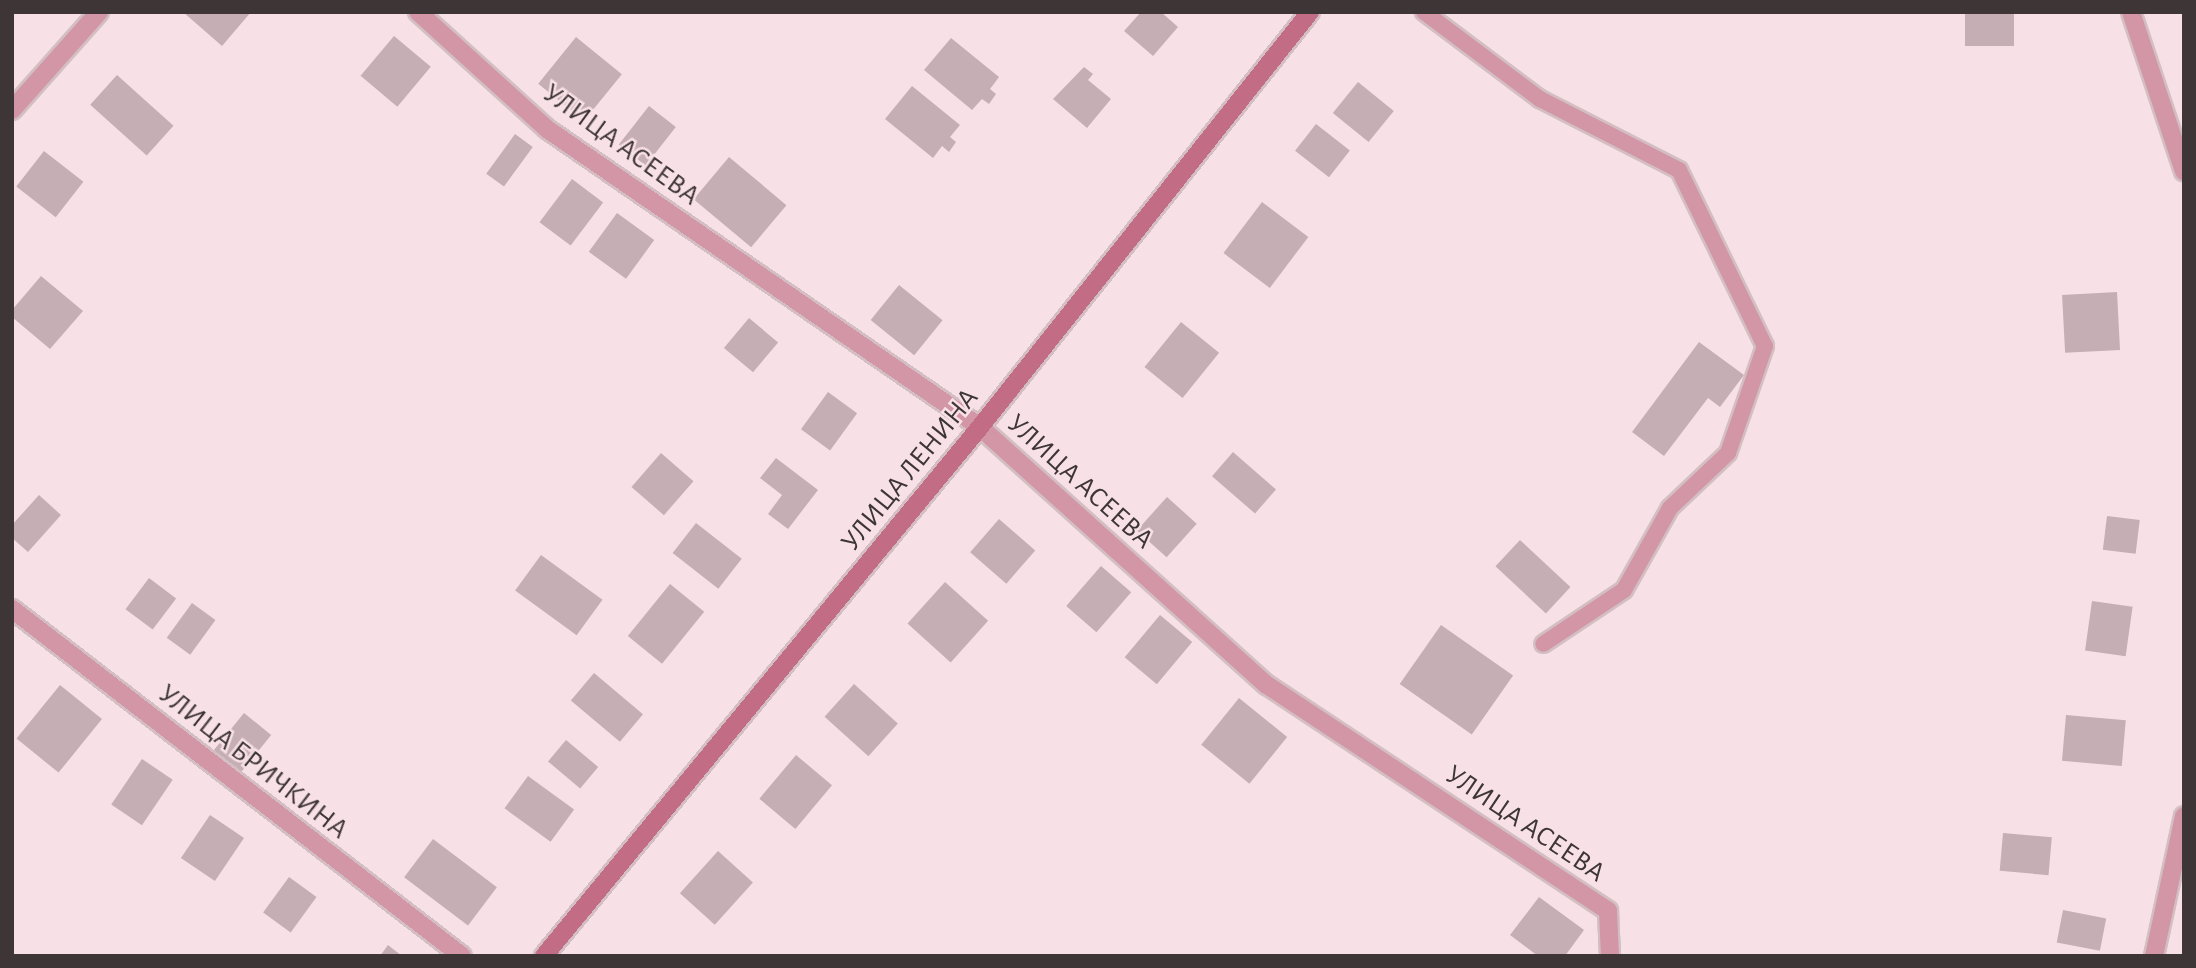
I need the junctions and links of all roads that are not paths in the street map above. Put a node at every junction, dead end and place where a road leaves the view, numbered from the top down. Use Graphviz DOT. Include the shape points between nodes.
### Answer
graph roads {
  1 [pos="99,12"];
  2 [pos="418,12"];
  3 [pos="1310,12"];
  4 [pos="1424,12"];
  5 [pos="2131,12"];
  6 [pos="12,110"];
  7 [pos="2184,171"];
  8 [pos="980,427"];
  9 [pos="12,609"];
  10 [pos="1543,644"];
  11 [pos="2184,816"];
  12 [pos="462,956"];
  13 [pos="544,956"];
  14 [pos="1610,956"];
  15 [pos="2154,956"];
  1 -- 6 [label="street"];
  2 -- 8 [label="street, УЛИЦА АСЕЕВА" via="547,130"];
  3 -- 8 [label="street, УЛИЦА ЛЕНИНА"];
  4 -- 10 [label="lane" via="1540,99 1679,170 1765,346 1728,453 1670,508 1624,590"];
  5 -- 7 [label="street"];
  8 -- 13 [label="street, УЛИЦА ЛЕНИНА"];
  8 -- 14 [label="street, УЛИЦА АСЕЕВА" via="1267,685 1608,911"];
  9 -- 12 [label="street, УЛИЦА БРИЧКИНА"];
  11 -- 15 [label="street"];
}
